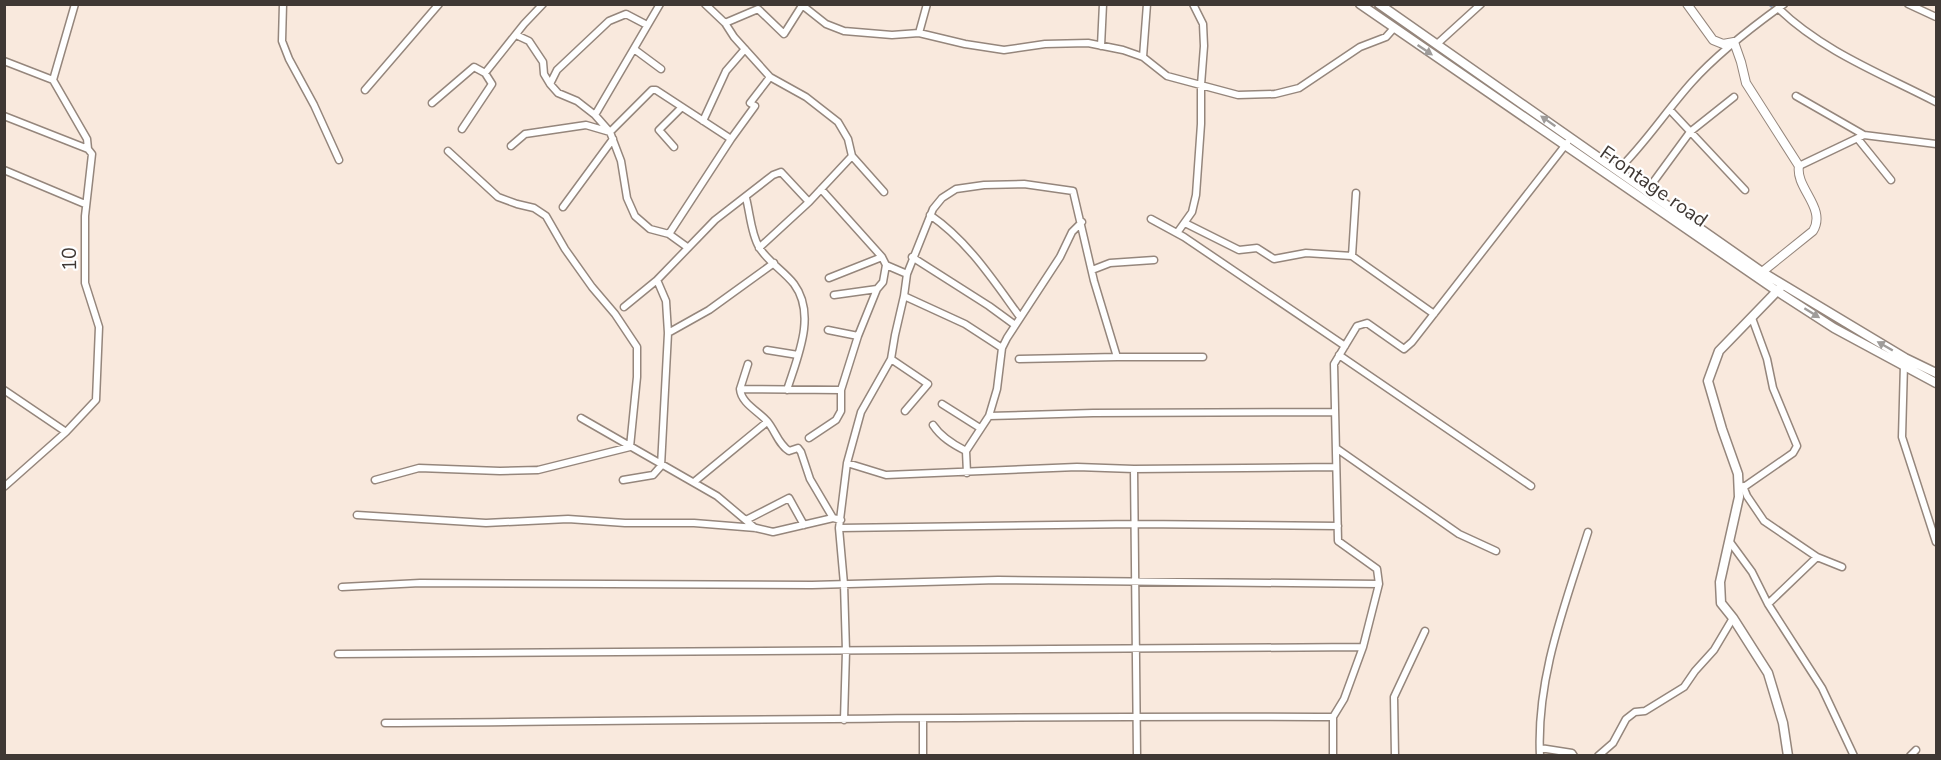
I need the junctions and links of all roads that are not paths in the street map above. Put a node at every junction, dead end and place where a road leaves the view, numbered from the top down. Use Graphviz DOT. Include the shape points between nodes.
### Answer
graph roads {
  1 [pos="75,4"];
  2 [pos="283,4"];
  3 [pos="439,4"];
  4 [pos="543,4"];
  5 [pos="660,4"];
  6 [pos="705,4"];
  7 [pos="927,4"];
  8 [pos="1103,4"];
  9 [pos="1147,4"];
  10 [pos="1193,4"];
  11 [pos="1360,4"];
  12 [pos="1379,4"];
  13 [pos="1480,4"];
  14 [pos="1687,4"];
  15 [pos="1908,4"];
  16 [pos="802,5"];
  17 [pos="1781,6"];
  18 [pos="1936,17"];
  19 [pos="725,23"];
  20 [pos="647,26"];
  21 [pos="1394,28"];
  22 [pos="919,33"];
  23 [pos="516,35"];
  24 [pos="1734,42"];
  25 [pos="1437,44"];
  26 [pos="1101,46"];
  27 [pos="634,49"];
  28 [pos="745,49"];
  29 [pos="1143,57"];
  30 [pos="4,61"];
  31 [pos="661,69"];
  32 [pos="484,73"];
  33 [pos="770,77"];
  34 [pos="53,80"];
  35 [pos="550,84"];
  36 [pos="1201,85"];
  37 [pos="365,90"];
  38 [pos="1796,96"];
  39 [pos="1734,97"];
  40 [pos="1936,102"];
  41 [pos="432,103"];
  42 [pos="682,107"];
  43 [pos="1670,110"];
  44 [pos="595,115"];
  45 [pos="4,116"];
  46 [pos="703,121"];
  47 [pos="462,129"];
  48 [pos="610,132"];
  49 [pos="1690,132"];
  50 [pos="1861,137"];
  51 [pos="613,139"];
  52 [pos="731,139"];
  53 [pos="1569,142"];
  54 [pos="1936,144"];
  55 [pos="512,146"];
  56 [pos="674,147"];
  57 [pos="88,149"];
  58 [pos="448,151"];
  59 [pos="852,156"];
  60 [pos="339,160"];
  61 [pos="1798,166"];
  62 [pos="4,170"];
  63 [pos="1617,171"];
  64 [pos="1891,180"];
  65 [pos="821,189"];
  66 [pos="1745,190"];
  67 [pos="884,192"];
  68 [pos="1646,192"];
  69 [pos="1356,193"];
  70 [pos="746,198"];
  71 [pos="809,202"];
  72 [pos="86,204"];
  73 [pos="563,207"];
  74 [pos="930,215"];
  75 [pos="1151,219"];
  76 [pos="1082,222"];
  77 [pos="1185,223"];
  78 [pos="1178,233"];
  79 [pos="669,234"];
  80 [pos="687,247"];
  81 [pos="759,248"];
  82 [pos="1352,256"];
  83 [pos="882,257"];
  84 [pos="912,257"];
  85 [pos="1154,260"];
  86 [pos="774,263"];
  87 [pos="886,265"];
  88 [pos="1092,270"];
  89 [pos="1762,272"];
  90 [pos="907,274"];
  91 [pos="829,278"];
  92 [pos="657,280"];
  93 [pos="1780,288"];
  94 [pos="878,289"];
  95 [pos="834,295"];
  96 [pos="904,296"];
  97 [pos="624,307"];
  98 [pos="1434,314"];
  99 [pos="1020,317"];
  100 [pos="1752,318"];
  101 [pos="1015,325"];
  102 [pos="828,330"];
  103 [pos="668,333"];
  104 [pos="858,336"];
  105 [pos="1345,346"];
  106 [pos="1002,348"];
  107 [pos="766,350"];
  108 [pos="798,356"];
  109 [pos="1339,356"];
  110 [pos="1117,357"];
  111 [pos="1203,357"];
  112 [pos="891,359"];
  113 [pos="1019,359"];
  114 [pos="1905,362"];
  115 [pos="748,364"];
  116 [pos="1936,373"];
  117 [pos="1936,383"];
  118 [pos="740,389"];
  119 [pos="4,390"];
  120 [pos="787,390"];
  121 [pos="841,390"];
  122 [pos="942,404"];
  123 [pos="905,411"];
  124 [pos="1335,412"];
  125 [pos="989,416"];
  126 [pos="581,418"];
  127 [pos="767,422"];
  128 [pos="933,425"];
  129 [pos="980,428"];
  130 [pos="66,432"];
  131 [pos="809,438"];
  132 [pos="630,447"];
  133 [pos="1336,448"];
  134 [pos="966,451"];
  135 [pos="848,463"];
  136 [pos="661,466"];
  137 [pos="1336,467"];
  138 [pos="1134,469"];
  139 [pos="967,472"];
  140 [pos="1738,474"];
  141 [pos="375,480"];
  142 [pos="623,480"];
  143 [pos="694,482"];
  144 [pos="1531,486"];
  145 [pos="4,487"];
  146 [pos="1744,487"];
  147 [pos="357,514"];
  148 [pos="833,518"];
  149 [pos="746,520"];
  150 [pos="841,520"];
  151 [pos="1136,524"];
  152 [pos="804,525"];
  153 [pos="1338,526"];
  154 [pos="756,528"];
  155 [pos="839,528"];
  156 [pos="1588,532"];
  157 [pos="1730,542"];
  158 [pos="1936,542"];
  159 [pos="1496,551"];
  160 [pos="1816,557"];
  161 [pos="1842,567"];
  162 [pos="1136,580"];
  163 [pos="844,584"];
  164 [pos="1378,584"];
  165 [pos="342,587"];
  166 [pos="1768,604"];
  167 [pos="1733,618"];
  168 [pos="1425,631"];
  169 [pos="1136,647"];
  170 [pos="1363,647"];
  171 [pos="846,651"];
  172 [pos="338,654"];
  173 [pos="1136,716"];
  174 [pos="1333,717"];
  175 [pos="923,719"];
  176 [pos="844,720"];
  177 [pos="385,723"];
  178 [pos="1916,750"];
  179 [pos="1540,752"];
  180 [pos="923,756"];
  181 [pos="1137,756"];
  182 [pos="1333,756"];
  183 [pos="1395,756"];
  184 [pos="1574,756"];
  185 [pos="1598,756"];
  186 [pos="1788,756"];
  187 [pos="1854,756"];
  188 [pos="1910,756"];
  1 -- 34 [label="street"];
  2 -- 60 [label="street" via="282,41"];
  3 -- 37 [label="street"];
  4 -- 23 [label="street"];
  5 -- 20 [label="street"];
  6 -- 19 [label="street"];
  7 -- 22 [label="street"];
  8 -- 26 [label="street"];
  9 -- 29 [label="street"];
  10 -- 36 [label="street" via="1203,24"];
  11 -- 21 [label="main road, Frontage road"];
  12 -- 25 [label="main road"];
  13 -- 25 [label="street"];
  14 -- 24 [label="street" via="1713,40 1723,44"];
  15 -- 18 [label="street"];
  16 -- 19 [label="street" via="784,34 758,9"];
  16 -- 22 [label="street" via="826,24 844,31"];
  17 -- 24 [label="street"];
  17 -- 40 [label="street" via="1802,30 1822,43"];
  19 -- 28 [label="street"];
  20 -- 27 [label="street"];
  20 -- 35 [label="street" via="626,14 609,21 557,70"];
  21 -- 36 [label="street" via="1386,37 1360,47 1299,88 1275,94 1238,95"];
  21 -- 53 [label="main road, Frontage road, one-way"];
  22 -- 26 [label="street" via="1004,50 1045,44"];
  23 -- 32 [label="street"];
  23 -- 35 [label="street" via="529,41 543,62"];
  24 -- 43 [label="street" via="1692,81"];
  24 -- 61 [label="street" via="1746,83"];
  53 -- 25 [label="main road, one-way"];
  26 -- 29 [label="street"];
  27 -- 31 [label="street"];
  27 -- 44 [label="street"];
  28 -- 33 [label="street"];
  28 -- 46 [label="street" via="726,71"];
  29 -- 36 [label="street" via="1167,76"];
  30 -- 34 [label="street"];
  32 -- 41 [label="street" via="474,67"];
  32 -- 47 [label="street" via="491,85"];
  33 -- 52 [label="street" via="750,103 755,106"];
  33 -- 59 [label="street" via="806,97 838,122"];
  34 -- 57 [label="street, 10" via="87,139"];
  35 -- 44 [label="street"];
  36 -- 77 [label="street" via="1196,195"];
  38 -- 50 [label="street"];
  39 -- 49 [label="street"];
  42 -- 46 [label="street"];
  42 -- 48 [label="street" via="654,89"];
  42 -- 56 [label="street" via="659,130"];
  43 -- 49 [label="street"];
  43 -- 63 [label="street"];
  44 -- 48 [label="street"];
  45 -- 57 [label="street"];
  46 -- 52 [label="street"];
  48 -- 51 [label="street"];
  48 -- 55 [label="street" via="586,125 525,134"];
  49 -- 66 [label="street"];
  49 -- 68 [label="street"];
  50 -- 54 [label="street"];
  50 -- 61 [label="street"];
  50 -- 64 [label="street"];
  51 -- 73 [label="street"];
  51 -- 79 [label="street" via="635,216 650,229"];
  52 -- 79 [label="street"];
  53 -- 63 [label="main road"];
  53 -- 93 [label="main road, Frontage road"];
  53 -- 98 [label="street"];
  57 -- 72 [label="street, 10" via="92,154"];
  58 -- 132 [label="street" via="498,197 534,208 546,216 565,249 637,347"];
  59 -- 65 [label="street"];
  59 -- 67 [label="street"];
  61 -- 89 [label="street" via="1800,182 1812,199 1816,226"];
  62 -- 72 [label="street"];
  63 -- 68 [label="main road"];
  65 -- 71 [label="street"];
  65 -- 83 [label="street"];
  68 -- 89 [label="main road"];
  69 -- 82 [label="street"];
  70 -- 71 [label="street" via="781,171"];
  70 -- 80 [label="street"];
  70 -- 81 [label="street"];
  71 -- 81 [label="street"];
  72 -- 130 [label="street, 10" via="86,283 99,327 96,400"];
  74 -- 76 [label="street" via="942,198 956,189 1024,184 1073,191"];
  74 -- 84 [label="street"];
  74 -- 99 [label="street" via="986,269"];
  75 -- 78 [label="street"];
  76 -- 88 [label="street"];
  76 -- 99 [label="street"];
  77 -- 78 [label="street"];
  77 -- 82 [label="street" via="1239,250 1257,248 1274,259 1305,253"];
  78 -- 105 [label="street"];
  79 -- 80 [label="street"];
  80 -- 92 [label="street"];
  81 -- 86 [label="street"];
  82 -- 98 [label="street"];
  83 -- 87 [label="street"];
  83 -- 91 [label="street"];
  84 -- 90 [label="street"];
  84 -- 101 [label="street"];
  85 -- 88 [label="street" via="1110,263"];
  86 -- 103 [label="street" via="710,310"];
  86 -- 108 [label="street" via="796,286 804,304"];
  87 -- 90 [label="street"];
  87 -- 94 [label="street"];
  88 -- 110 [label="street"];
  89 -- 93 [label="main road"];
  90 -- 96 [label="street"];
  92 -- 97 [label="street"];
  92 -- 103 [label="street" via="666,301"];
  93 -- 100 [label="main road"];
  93 -- 114 [label="main road, Frontage road" via="1834,328"];
  94 -- 95 [label="street"];
  94 -- 104 [label="street"];
  96 -- 106 [label="street" via="965,324"];
  96 -- 112 [label="street"];
  98 -- 105 [label="street" via="1404,349 1367,323 1357,326"];
  99 -- 101 [label="street"];
  100 -- 140 [label="main road" via="1719,351 1708,381"];
  100 -- 146 [label="street" via="1773,388 1797,446 1793,453"];
  101 -- 106 [label="street"];
  102 -- 104 [label="street"];
  103 -- 136 [label="street"];
  104 -- 121 [label="street"];
  105 -- 109 [label="street"];
  106 -- 125 [label="street"];
  107 -- 108 [label="street"];
  108 -- 120 [label="street"];
  109 -- 124 [label="street" via="1334,364"];
  109 -- 144 [label="street"];
  110 -- 111 [label="street"];
  110 -- 113 [label="street"];
  112 -- 123 [label="street" via="928,384"];
  112 -- 135 [label="street" via="861,412"];
  114 -- 116 [label="main road"];
  114 -- 117 [label="main road, Frontage road"];
  114 -- 158 [label="street" via="1902,437"];
  115 -- 118 [label="street"];
  118 -- 120 [label="street"];
  118 -- 127 [label="street" via="742,398"];
  119 -- 130 [label="street"];
  120 -- 121 [label="street"];
  121 -- 131 [label="street" via="841,411 836,420"];
  122 -- 129 [label="street"];
  124 -- 125 [label="street"];
  124 -- 133 [label="street"];
  125 -- 129 [label="street"];
  126 -- 132 [label="street"];
  127 -- 143 [label="street"];
  127 -- 148 [label="street" via="784,448 798,448 801,452 810,479"];
  128 -- 134 [label="street" via="938,433"];
  129 -- 134 [label="street"];
  130 -- 145 [label="street, 10"];
  132 -- 136 [label="street"];
  132 -- 141 [label="street" via="538,470 419,468"];
  133 -- 137 [label="street"];
  133 -- 159 [label="street" via="1459,534"];
  134 -- 139 [label="street"];
  135 -- 139 [label="street" via="886,475"];
  135 -- 150 [label="street"];
  136 -- 142 [label="street" via="653,475"];
  136 -- 143 [label="street"];
  137 -- 138 [label="street"];
  137 -- 153 [label="street"];
  138 -- 139 [label="street" via="1045,467"];
  138 -- 151 [label="street"];
  140 -- 146 [label="street"];
  140 -- 157 [label="main road" via="1739,497"];
  143 -- 149 [label="street"];
  146 -- 160 [label="street" via="1764,522"];
  147 -- 154 [label="street" via="486,523 568,519"];
  148 -- 150 [label="street"];
  148 -- 152 [label="street"];
  149 -- 152 [label="street" via="789,498"];
  149 -- 154 [label="street"];
  150 -- 155 [label="street"];
  151 -- 153 [label="street"];
  151 -- 155 [label="street"];
  151 -- 162 [label="street"];
  152 -- 154 [label="street" via="773,532"];
  153 -- 164 [label="street" via="1338,541 1377,569"];
  155 -- 163 [label="street"];
  156 -- 179 [label="street" via="1549,657 1539,717"];
  157 -- 166 [label="street" via="1752,572"];
  157 -- 167 [label="main road" via="1720,582 1721,603"];
  160 -- 161 [label="street"];
  160 -- 166 [label="street"];
  162 -- 163 [label="street"];
  162 -- 164 [label="street"];
  162 -- 169 [label="street"];
  163 -- 165 [label="street" via="420,583"];
  163 -- 171 [label="street"];
  164 -- 170 [label="street"];
  166 -- 187 [label="street" via="1822,688"];
  167 -- 185 [label="street" via="1714,650 1684,687 1626,719 1613,743"];
  167 -- 186 [label="main road" via="1768,673"];
  168 -- 183 [label="street" via="1394,697"];
  169 -- 170 [label="street"];
  169 -- 171 [label="street"];
  169 -- 173 [label="street"];
  170 -- 174 [label="street" via="1344,699"];
  171 -- 172 [label="street"];
  171 -- 176 [label="street"];
  173 -- 174 [label="street"];
  173 -- 175 [label="street"];
  173 -- 181 [label="street"];
  174 -- 182 [label="street"];
  175 -- 176 [label="street"];
  175 -- 180 [label="street"];
  176 -- 177 [label="street"];
  178 -- 188 [label="street"];
  179 -- 184 [label="street"];
}
